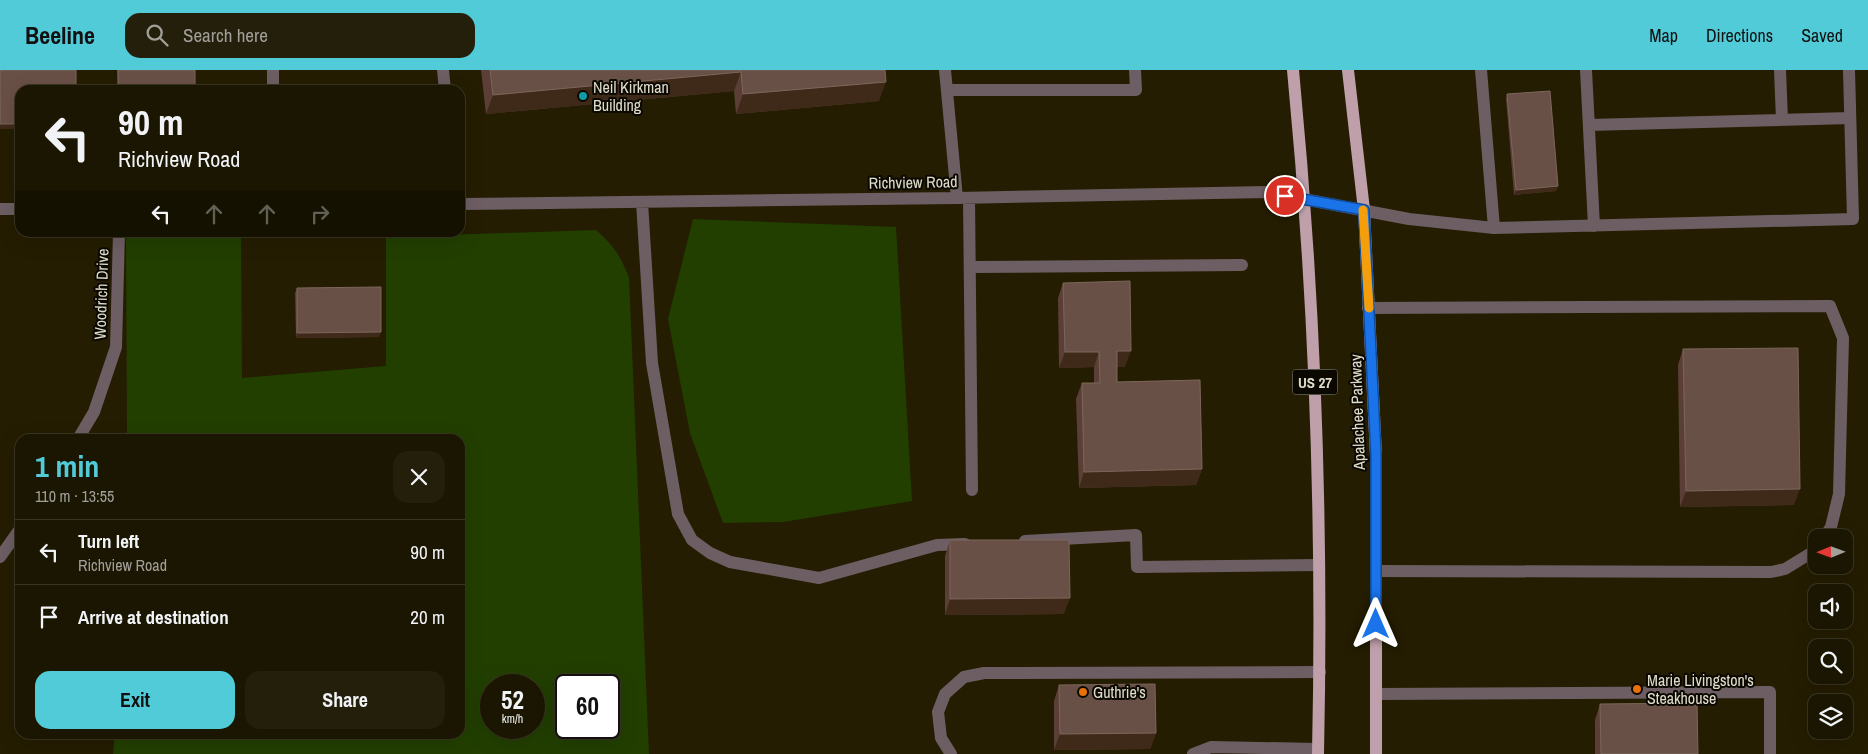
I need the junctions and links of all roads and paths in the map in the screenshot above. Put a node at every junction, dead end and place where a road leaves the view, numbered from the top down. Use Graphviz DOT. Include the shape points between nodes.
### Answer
graph roads {
  1 [pos="273,70"];
  2 [pos="443,70"];
  3 [pos="945,70"];
  4 [pos="1134,70"];
  5 [pos="1293,70"];
  6 [pos="1348,70"];
  7 [pos="1481,70"];
  8 [pos="1586,70"];
  9 [pos="1780,70"];
  10 [pos="1849,70"];
  11 [pos="273,85"];
  12 [pos="444,85"];
  13 [pos="947,90"];
  14 [pos="1850,118"];
  15 [pos="1782,120"];
  16 [pos="1589,125"];
  17 [pos="963,198"];
  18 [pos="1303,199"];
  19 [pos="642,202"];
  20 [pos="465,204"];
  21 [pos="0,209"];
  22 [pos="15,209"];
  23 [pos="1364,210"];
  24 [pos="1594,226"];
  25 [pos="1494,228"];
  26 [pos="119,237"];
  27 [pos="1242,265"];
  28 [pos="970,267"];
  29 [pos="1368,308"];
  30 [pos="81,434"];
  31 [pos="972,490"];
  32 [pos="1829,529"];
  33 [pos="15,536"];
  34 [pos="1016,541"];
  35 [pos="976,543"];
  36 [pos="1808,555"];
  37 [pos="0,557"];
  38 [pos="1319,565"];
  39 [pos="1376,571"];
  40 [pos="1320,672"];
  41 [pos="1376,694"];
  42 [pos="1318,751"];
  43 [pos="950,754"];
  44 [pos="1193,754"];
  45 [pos="1376,754"];
  46 [pos="1770,754"];
  1 -- 11 [label="street"];
  2 -- 12 [label="street"];
  3 -- 13 [label="street"];
  4 -- 13 [label="street" via="1136,90"];
  5 -- 18 [label="main road, US 27"];
  6 -- 23 [label="main road, Apalachee Parkway"];
  7 -- 25 [label="street"];
  8 -- 16 [label="street"];
  9 -- 15 [label="street"];
  10 -- 14 [label="street"];
  13 -- 17 [label="street"];
  14 -- 15 [label="street"];
  14 -- 24 [label="street, Richview Road" via="1853,219"];
  15 -- 16 [label="street"];
  16 -- 24 [label="street"];
  17 -- 18 [label="street, Richview Road" via="1266,192"];
  17 -- 19 [label="street, Richview Road"];
  17 -- 28 [label="street"];
  18 -- 23 [label="street, Richview Road"];
  18 -- 38 [label="main road, US 27" via="1317,433"];
  19 -- 20 [label="street, Richview Road"];
  19 -- 35 [label="street" via="652,363 678,514 692,540 730,562 819,578 937,545"];
  21 -- 22 [label="street"];
  23 -- 25 [label="street, Richview Road" via="1409,219"];
  23 -- 29 [label="main road, Apalachee Parkway"];
  24 -- 25 [label="street, Richview Road"];
  26 -- 30 [label="street, Woodrich Drive" via="116,347 94,412"];
  27 -- 28 [label="street"];
  28 -- 31 [label="street"];
  29 -- 32 [label="street" via="1830,306 1843,338 1839,494"];
  29 -- 39 [label="main road, Apalachee Parkway" via="1376,455"];
  33 -- 37 [label="street"];
  34 -- 38 [label="street" via="1136,535 1137,567"];
  36 -- 39 [label="street" via="1785,569 1771,572"];
  38 -- 40 [label="main road, US 27"];
  39 -- 41 [label="main road, Apalachee Parkway"];
  40 -- 42 [label="main road, US 27"];
  40 -- 43 [label="street" via="984,673 964,677 946,694 938,712 941,738"];
  41 -- 45 [label="main road, Apalachee Parkway"];
  41 -- 46 [label="street" via="1770,692"];
  42 -- 44 [label="street" via="1211,746"];
}
